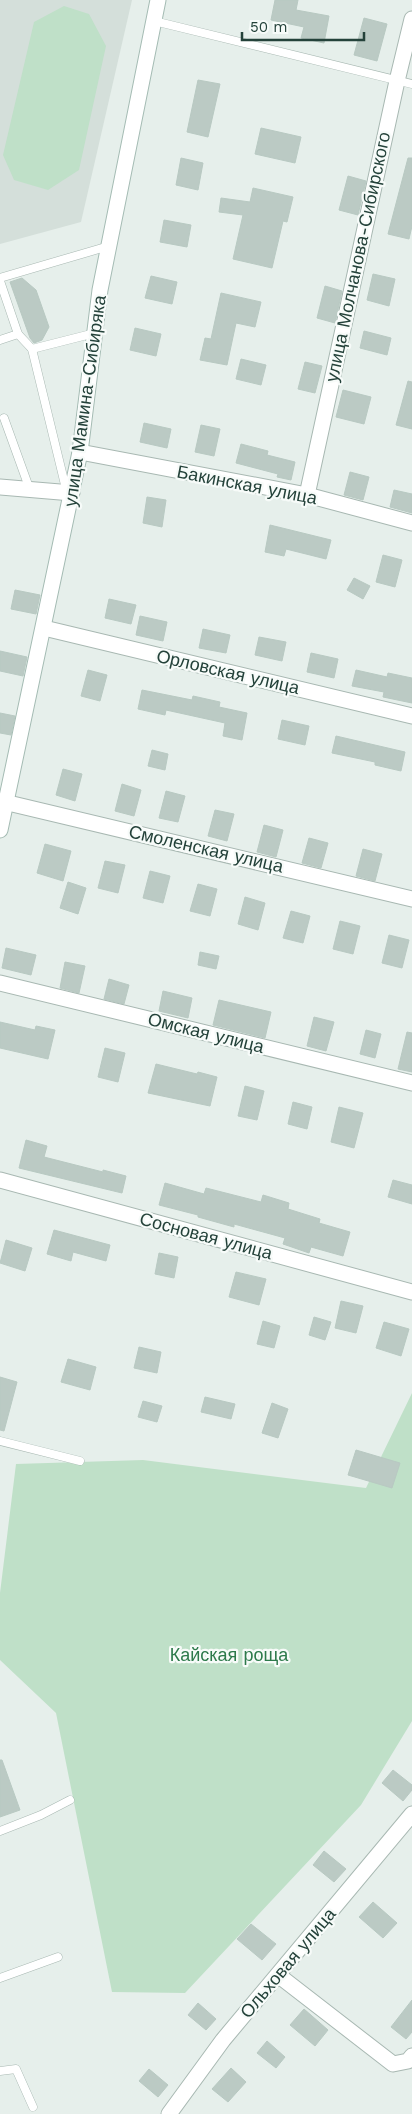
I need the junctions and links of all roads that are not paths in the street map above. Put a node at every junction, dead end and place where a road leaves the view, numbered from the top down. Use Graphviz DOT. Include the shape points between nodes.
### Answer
graph roads {
  1 [pos="158,0"];
  2 [pos="412,19"];
  3 [pos="154,21"];
  4 [pos="397,81"];
  5 [pos="412,84"];
  6 [pos="109,246"];
  7 [pos="0,279"];
  8 [pos="95,333"];
  9 [pos="18,334"];
  10 [pos="0,340"];
  11 [pos="32,349"];
  12 [pos="4,418"];
  13 [pos="80,452"];
  14 [pos="0,488"];
  15 [pos="30,490"];
  16 [pos="70,493"];
  17 [pos="306,495"];
  18 [pos="412,523"];
  19 [pos="44,628"];
  20 [pos="412,716"];
  21 [pos="3,801"];
  22 [pos="0,830"];
  23 [pos="412,899"];
  24 [pos="0,983"];
  25 [pos="412,1083"];
  26 [pos="0,1180"];
  27 [pos="412,1292"];
  28 [pos="0,1441"];
  29 [pos="80,1461"];
  30 [pos="70,1800"];
  31 [pos="412,1814"];
  32 [pos="0,1831"];
  33 [pos="58,1957"];
  34 [pos="278,1975"];
  35 [pos="0,1978"];
  36 [pos="412,2056"];
  37 [pos="0,2070"];
  38 [pos="33,2107"];
  39 [pos="169,2114"];
  1 -- 3 [label="street, улица Мамина-Сибиряка"];
  2 -- 4 [label="street, улица Молчанова-Сибирского"];
  3 -- 4 [label="lane"];
  3 -- 6 [label="street, улица Мамина-Сибиряка"];
  4 -- 5 [label="lane"];
  4 -- 17 [label="street, улица Молчанова-Сибирского"];
  6 -- 7 [label="lane"];
  6 -- 8 [label="street, улица Мамина-Сибиряка"];
  7 -- 9 [label="lane"];
  8 -- 11 [label="lane"];
  8 -- 13 [label="street, улица Мамина-Сибиряка"];
  9 -- 10 [label="lane"];
  9 -- 11 [label="lane"];
  11 -- 16 [label="lane"];
  12 -- 15 [label="lane"];
  13 -- 16 [label="street, улица Мамина-Сибиряка"];
  13 -- 17 [label="street, Бакинская улица"];
  14 -- 15 [label="street"];
  15 -- 16 [label="street"];
  16 -- 19 [label="street, улица Мамина-Сибиряка"];
  17 -- 18 [label="street, Бакинская улица"];
  19 -- 20 [label="street, Орловская улица"];
  19 -- 21 [label="street, улица Мамина-Сибиряка"];
  21 -- 22 [label="street, улица Мамина-Сибиряка"];
  21 -- 23 [label="street, Смоленская улица"];
  24 -- 25 [label="street, Омская улица"];
  26 -- 27 [label="street, Сосновая улица"];
  28 -- 29 [label="lane"];
  30 -- 32 [label="lane"];
  31 -- 34 [label="street, Ольховая улица"];
  33 -- 35 [label="lane"];
  34 -- 36 [label="street" via="393,2064 408,2061"];
  34 -- 39 [label="street, Ольховая улица" via="223,2040"];
  37 -- 38 [label="lane" via="16,2069"];
}
